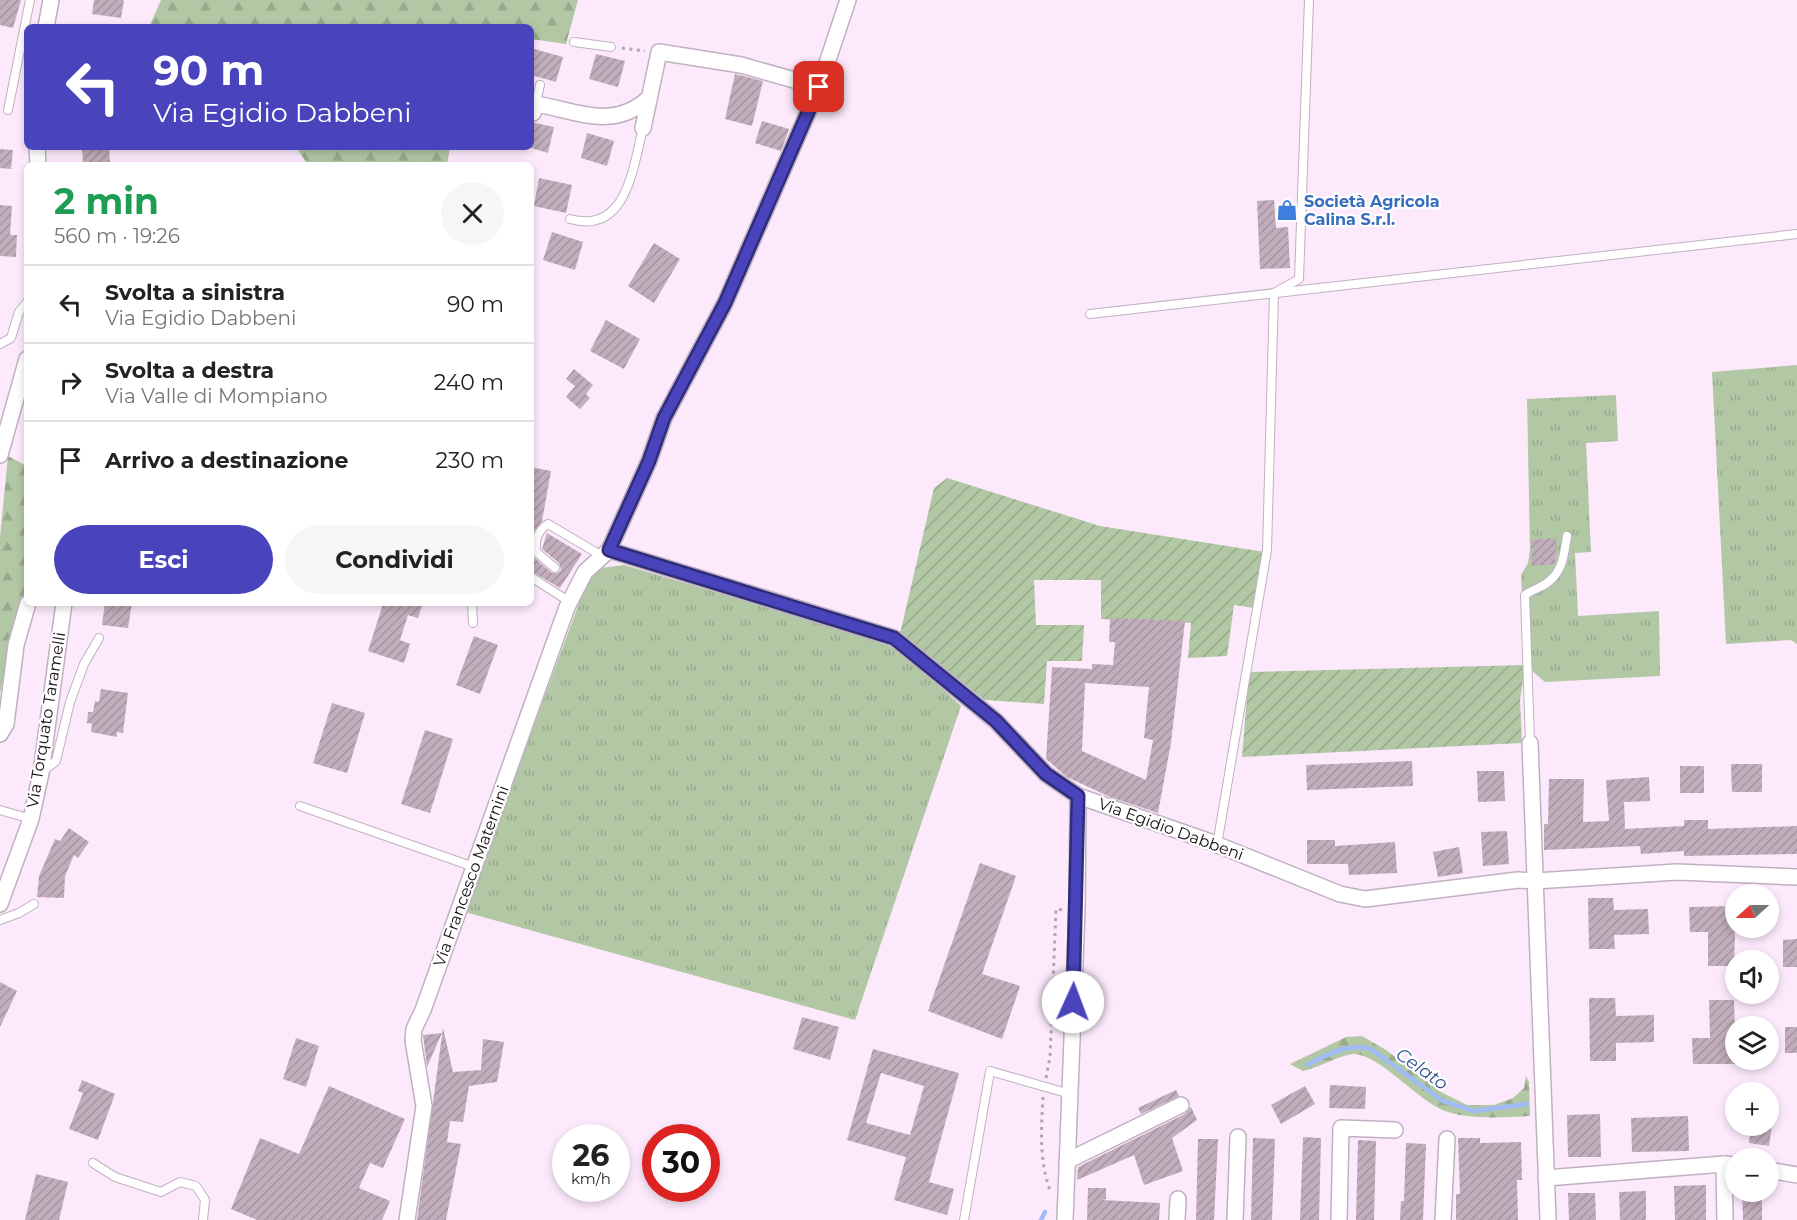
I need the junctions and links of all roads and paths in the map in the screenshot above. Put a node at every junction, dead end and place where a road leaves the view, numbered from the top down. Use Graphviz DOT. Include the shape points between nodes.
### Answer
graph roads {
  1 [pos="30,0"];
  2 [pos="51,0"];
  3 [pos="848,0"];
  4 [pos="1309,0"];
  5 [pos="25,24"];
  6 [pos="47,24"];
  7 [pos="24,30"];
  8 [pos="574,42"];
  9 [pos="610,47"];
  10 [pos="659,52"];
  11 [pos="819,87"];
  12 [pos="649,98"];
  13 [pos="536,103"];
  14 [pos="8,110"];
  15 [pos="643,128"];
  16 [pos="570,219"];
  17 [pos="1797,234"];
  18 [pos="1274,293"];
  19 [pos="24,306"];
  20 [pos="1090,314"];
  21 [pos="0,344"];
  22 [pos="24,368"];
  23 [pos="4,431"];
  24 [pos="0,455"];
  25 [pos="1567,536"];
  26 [pos="605,553"];
  27 [pos="555,568"];
  28 [pos="534,579"];
  29 [pos="570,602"];
  30 [pos="27,606"];
  31 [pos="64,606"];
  32 [pos="472,606"];
  33 [pos="473,623"];
  34 [pos="99,638"];
  35 [pos="2,727"];
  36 [pos="1530,743"];
  37 [pos="41,773"];
  38 [pos="1078,796"];
  39 [pos="300,806"];
  40 [pos="0,810"];
  41 [pos="31,819"];
  42 [pos="1217,845"];
  43 [pos="474,867"];
  44 [pos="1797,877"];
  45 [pos="1535,881"];
  46 [pos="0,904"];
  47 [pos="34,904"];
  48 [pos="1077,910"];
  49 [pos="0,920"];
  50 [pos="1044,1084"];
  51 [pos="1070,1094"];
  52 [pos="1181,1105"];
  53 [pos="1395,1130"];
  54 [pos="1238,1137"];
  55 [pos="1447,1139"];
  56 [pos="1067,1161"];
  57 [pos="93,1162"];
  58 [pos="1725,1164"];
  59 [pos="1779,1172"];
  60 [pos="1797,1175"];
  61 [pos="1546,1178"];
  62 [pos="1178,1199"];
  63 [pos="1053,1202"];
  64 [pos="1727,1202"];
  65 [pos="203,1220"];
  66 [pos="407,1220"];
  67 [pos="964,1220"];
  68 [pos="1065,1220"];
  69 [pos="1177,1220"];
  70 [pos="1235,1220"];
  71 [pos="1339,1220"];
  72 [pos="1443,1220"];
  73 [pos="1548,1220"];
  74 [pos="1725,1220"];
  1 -- 5 [label="lane"];
  2 -- 6 [label="street"];
  3 -- 11 [label="street, Via Francesco Maternini"];
  4 -- 18 [label="lane" via="1299,279"];
  7 -- 14 [label="lane"];
  8 -- 9 [label="lane"];
  9 -- 10 [label="path"];
  10 -- 11 [label="street" via="741,65"];
  10 -- 12 [label="street"];
  11 -- 26 [label="street, Via Francesco Maternini" via="725,303 664,418 649,461"];
  12 -- 13 [label="street" via="622,116 608,117 587,116"];
  12 -- 15 [label="street"];
  15 -- 16 [label="lane" via="622,203 603,218 585,223"];
  17 -- 18 [label="lane"];
  18 -- 20 [label="lane"];
  18 -- 42 [label="lane" via="1266,550"];
  19 -- 21 [label="lane" via="11,338"];
  22 -- 23 [label="street"];
  23 -- 24 [label="street"];
  25 -- 36 [label="lane" via="1558,573 1525,595"];
  26 -- 27 [label="lane" via="548,524 540,529 536,552"];
  26 -- 29 [label="street, Via Francesco Maternini" via="585,572"];
  26 -- 38 [label="street, Via Egidio Dabbeni" via="894,638 996,721 1046,774"];
  28 -- 29 [label="lane"];
  29 -- 43 [label="street, Via Francesco Maternini"];
  30 -- 35 [label="street"];
  31 -- 37 [label="street, Via Torquato Taramelli"];
  32 -- 33 [label="lane"];
  34 -- 37 [label="lane" via="70,702 56,760"];
  36 -- 45 [label="street"];
  37 -- 41 [label="street, Via Torquato Taramelli"];
  38 -- 42 [label="street, Via Egidio Dabbeni"];
  38 -- 48 [label="street"];
  39 -- 43 [label="lane"];
  40 -- 41 [label="lane"];
  41 -- 46 [label="street, Via Torquato Taramelli"];
  42 -- 45 [label="street, Via Egidio Dabbeni" via="1340,894 1365,899"];
  43 -- 66 [label="street, Via Francesco Maternini" via="414,1029 424,1106"];
  44 -- 45 [label="street, Via Egidio Dabbeni" via="1677,872"];
  45 -- 61 [label="street" via="1540,912"];
  47 -- 49 [label="lane"];
  48 -- 50 [label="path" via="1056,909 1050,1057"];
  48 -- 51 [label="street"];
  50 -- 51 [label="lane"];
  50 -- 63 [label="path" via="1041,1152"];
  50 -- 67 [label="lane" via="990,1071"];
  51 -- 56 [label="street"];
  52 -- 56 [label="street"];
  53 -- 71 [label="street" via="1341,1128"];
  54 -- 70 [label="street"];
  55 -- 72 [label="street"];
  56 -- 68 [label="street"];
  57 -- 65 [label="lane" via="115,1177 161,1192 180,1182 196,1186 205,1200"];
  58 -- 61 [label="street"];
  59 -- 60 [label="street"];
  61 -- 73 [label="street"];
  62 -- 69 [label="street"];
  64 -- 74 [label="street"];
}
